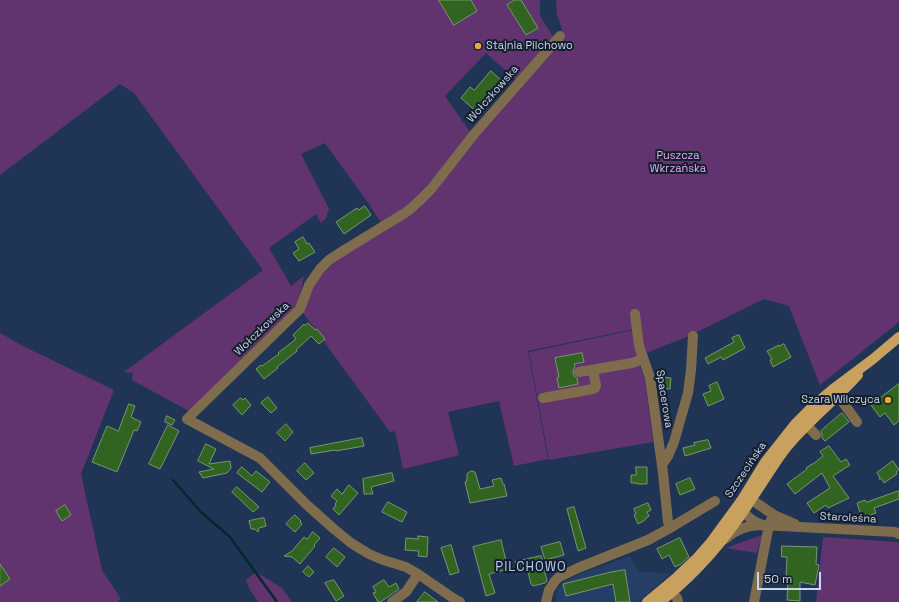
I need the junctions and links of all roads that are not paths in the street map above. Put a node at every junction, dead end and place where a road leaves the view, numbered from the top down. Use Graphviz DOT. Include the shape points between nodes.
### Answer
graph roads {
  1 [pos="560,36"];
  2 [pos="635,314"];
  3 [pos="692,336"];
  4 [pos="899,337"];
  5 [pos="643,359"];
  6 [pos="592,370"];
  7 [pos="579,372"];
  8 [pos="835,392"];
  9 [pos="543,398"];
  10 [pos="803,422"];
  11 [pos="857,422"];
  12 [pos="816,435"];
  13 [pos="662,465"];
  14 [pos="752,500"];
  15 [pos="715,501"];
  16 [pos="742,506"];
  17 [pos="774,515"];
  18 [pos="766,525"];
  19 [pos="800,527"];
  20 [pos="670,528"];
  21 [pos="897,533"];
  22 [pos="717,547"];
  23 [pos="418,574"];
  24 [pos="669,589"];
  25 [pos="392,602"];
  26 [pos="460,602"];
  27 [pos="546,602"];
  28 [pos="647,602"];
  29 [pos="660,602"];
  30 [pos="678,602"];
  31 [pos="754,602"];
  1 -- 23 [label="street, Wołczkowska" via="477,131 432,188 405,213 329,260 309,285 300,309 187,419 260,458 307,505 351,543 369,554"];
  2 -- 5 [label="street, Spacerowa"];
  3 -- 13 [label="street, Spacerowa" via="688,393 674,442"];
  4 -- 8 [label="main road, Szczecińska" via="873,359 849,385"];
  5 -- 6 [label="street"];
  5 -- 13 [label="street, Spacerowa" via="650,378"];
  6 -- 7 [label="street"];
  6 -- 9 [label="street" via="595,388"];
  8 -- 10 [label="main road, Szczecińska"];
  8 -- 11 [label="street"];
  10 -- 12 [label="street"];
  10 -- 14 [label="main road, Szczecińska"];
  10 -- 16 [label="main road, Szczecińska" via="778,445 765,462"];
  13 -- 20 [label="street, Spacerowa"];
  14 -- 16 [label="main road, Szczecińska"];
  14 -- 17 [label="street, Staroleśna"];
  15 -- 20 [label="street"];
  16 -- 18 [label="street" via="751,520"];
  16 -- 22 [label="main road, Szczecińska"];
  16 -- 24 [label="main road, Szczecińska"];
  17 -- 18 [label="street"];
  17 -- 19 [label="street, Staroleśna"];
  18 -- 19 [label="street, Staroleśna"];
  18 -- 22 [label="street, Staroleśna" via="753,525 737,531"];
  18 -- 31 [label="street"];
  19 -- 21 [label="street, Staroleśna"];
  20 -- 27 [label="street" via="648,540 558,577 549,590"];
  22 -- 24 [label="main road, Szczecińska" via="697,569"];
  23 -- 25 [label="street" via="406,592"];
  23 -- 26 [label="street, Wołczkowska"];
  24 -- 28 [label="main road, Szczecińska"];
  24 -- 29 [label="main road, Szczecińska"];
  24 -- 30 [label="street"];
}
